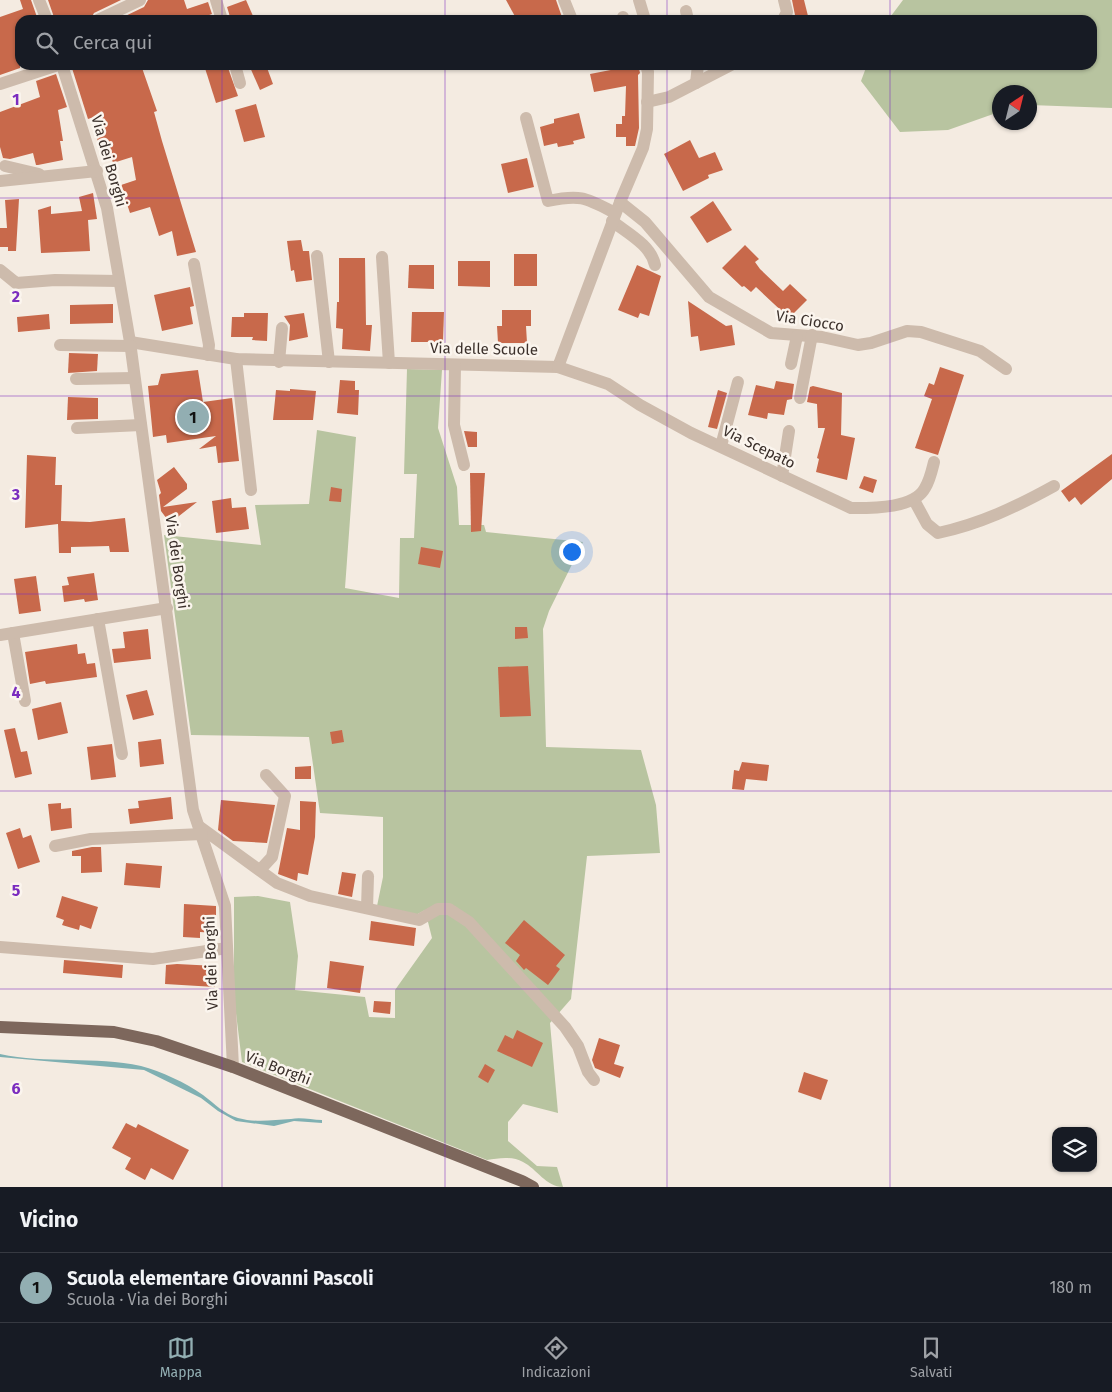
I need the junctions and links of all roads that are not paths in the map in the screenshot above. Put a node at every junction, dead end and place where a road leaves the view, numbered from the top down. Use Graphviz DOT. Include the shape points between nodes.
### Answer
graph roads {
  1 [pos="39,0"];
  2 [pos="140,0"];
  3 [pos="216,0"];
  4 [pos="564,0"];
  5 [pos="640,0"];
  6 [pos="784,0"];
  7 [pos="45,15"];
  8 [pos="108,15"];
  9 [pos="220,15"];
  10 [pos="570,15"];
  11 [pos="644,15"];
  12 [pos="786,15"];
  13 [pos="43,70"];
  14 [pos="64,70"];
  15 [pos="236,70"];
  16 [pos="647,70"];
  17 [pos="697,70"];
  18 [pos="721,70"];
  19 [pos="240,83"];
  20 [pos="696,83"];
  21 [pos="0,84"];
  22 [pos="646,102"];
  23 [pos="526,118"];
  24 [pos="5,166"];
  25 [pos="97,171"];
  26 [pos="46,176"];
  27 [pos="0,181"];
  28 [pos="616,212"];
  29 [pos="317,256"];
  30 [pos="382,257"];
  31 [pos="194,264"];
  32 [pos="655,265"];
  33 [pos="0,270"];
  34 [pos="119,281"];
  35 [pos="0,283"];
  36 [pos="16,283"];
  37 [pos="282,328"];
  38 [pos="812,335"];
  39 [pos="796,336"];
  40 [pos="130,344"];
  41 [pos="60,345"];
  42 [pos="208,355"];
  43 [pos="236,359"];
  44 [pos="279,362"];
  45 [pos="329,362"];
  46 [pos="389,363"];
  47 [pos="791,364"];
  48 [pos="455,365"];
  49 [pos="558,367"];
  50 [pos="1006,369"];
  51 [pos="134,378"];
  52 [pos="76,379"];
  53 [pos="738,382"];
  54 [pos="800,398"];
  55 [pos="141,425"];
  56 [pos="77,428"];
  57 [pos="789,431"];
  58 [pos="721,446"];
  59 [pos="934,462"];
  60 [pos="464,465"];
  61 [pos="782,476"];
  62 [pos="1054,486"];
  63 [pos="251,490"];
  64 [pos="914,500"];
  65 [pos="167,608"];
  66 [pos="98,619"];
  67 [pos="6,634"];
  68 [pos="25,701"];
  69 [pos="122,754"];
  70 [pos="266,775"];
  71 [pos="201,831"];
  72 [pos="55,846"];
  73 [pos="260,870"];
  74 [pos="368,876"];
  75 [pos="367,908"];
  76 [pos="0,947"];
  77 [pos="227,948"];
  78 [pos="0,1027"];
  79 [pos="233,1067"];
  80 [pos="594,1080"];
  81 [pos="532,1187"];
  1 -- 7 [label="street"];
  2 -- 8 [label="street"];
  3 -- 9 [label="street"];
  4 -- 10 [label="street"];
  5 -- 11 [label="street"];
  6 -- 12 [label="street"];
  13 -- 21 [label="street"];
  14 -- 25 [label="street, Via dei Borghi"];
  15 -- 19 [label="street"];
  16 -- 22 [label="street, Via delle Scuole"];
  17 -- 20 [label="street"];
  18 -- 20 [label="street"];
  20 -- 22 [label="street" via="669,97"];
  22 -- 28 [label="street, Via delle Scuole" via="647,129 643,148"];
  23 -- 28 [label="street" via="548,201 571,196 586,198"];
  24 -- 26 [label="street"];
  25 -- 26 [label="street"];
  25 -- 34 [label="street, Via dei Borghi"];
  26 -- 27 [label="street"];
  28 -- 32 [label="street" via="654,257"];
  28 -- 39 [label="street, Via Ciocco" via="645,222 709,298 771,333"];
  28 -- 49 [label="street, Via delle Scuole"];
  29 -- 45 [label="street"];
  30 -- 46 [label="street"];
  31 -- 42 [label="street" via="209,344"];
  33 -- 36 [label="street"];
  34 -- 36 [label="street"];
  34 -- 40 [label="street, Via dei Borghi"];
  35 -- 36 [label="street"];
  37 -- 44 [label="street"];
  38 -- 39 [label="street, Via Ciocco"];
  38 -- 50 [label="street, Via Ciocco" via="858,345 871,344 907,330 921,332 980,351"];
  38 -- 54 [label="street"];
  39 -- 47 [label="street"];
  40 -- 41 [label="street, Via delle Scuole"];
  40 -- 42 [label="street, Via delle Scuole"];
  40 -- 51 [label="street, Via dei Borghi"];
  42 -- 43 [label="street, Via delle Scuole"];
  43 -- 44 [label="street, Via delle Scuole"];
  43 -- 63 [label="street"];
  44 -- 45 [label="street, Via delle Scuole"];
  45 -- 46 [label="street, Via delle Scuole"];
  46 -- 48 [label="street, Via delle Scuole"];
  48 -- 49 [label="street, Via delle Scuole"];
  48 -- 60 [label="street" via="454,425"];
  49 -- 58 [label="street, Via Scepato" via="608,384 640,405"];
  51 -- 52 [label="street"];
  51 -- 55 [label="street, Via dei Borghi"];
  53 -- 58 [label="street"];
  55 -- 56 [label="street"];
  55 -- 65 [label="street, Via dei Borghi"];
  57 -- 61 [label="street"];
  58 -- 61 [label="street, Via Scepato"];
  59 -- 64 [label="street" via="925,489"];
  61 -- 64 [label="street, Via Scepato" via="851,508 876,508"];
  62 -- 64 [label="street" via="1009,511 968,527 938,533 927,524"];
  65 -- 66 [label="street"];
  65 -- 71 [label="street, Via dei Borghi" via="193,810"];
  66 -- 67 [label="street"];
  66 -- 69 [label="street"];
  67 -- 68 [label="street"];
  70 -- 73 [label="street" via="285,796 272,856"];
  71 -- 72 [label="street" via="91,839"];
  71 -- 73 [label="street"];
  71 -- 77 [label="street, Via dei Borghi" via="225,906"];
  73 -- 75 [label="street" via="277,883 310,896"];
  74 -- 75 [label="street"];
  75 -- 80 [label="street" via="420,920 438,909 449,909 470,922 565,1027"];
  76 -- 77 [label="street" via="154,959"];
  77 -- 79 [label="street, Via dei Borghi"];
  78 -- 79 [label="main road, Via Borghi" via="114,1032 156,1041"];
  79 -- 81 [label="main road, Via Borghi"];
}
